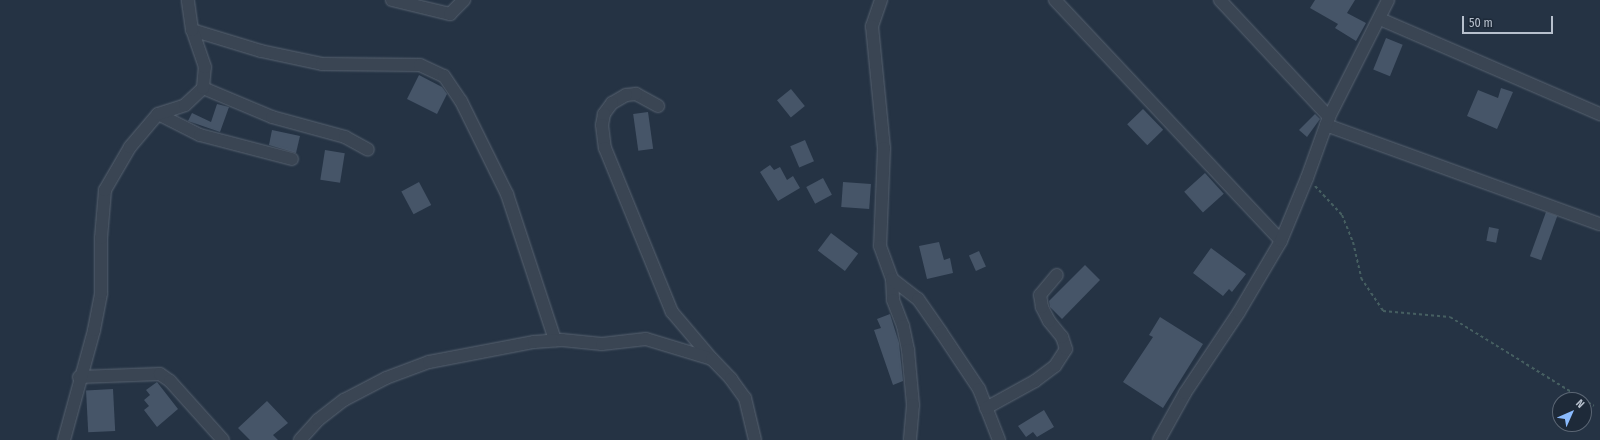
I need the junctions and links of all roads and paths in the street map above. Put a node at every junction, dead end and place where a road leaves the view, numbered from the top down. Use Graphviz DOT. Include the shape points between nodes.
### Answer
graph roads {
  1 [pos="188,0"];
  2 [pos="392,0"];
  3 [pos="464,0"];
  4 [pos="881,0"];
  5 [pos="1055,0"];
  6 [pos="1220,0"];
  7 [pos="1388,0"];
  8 [pos="1380,18"];
  9 [pos="192,30"];
  10 [pos="203,88"];
  11 [pos="658,106"];
  12 [pos="158,114"];
  13 [pos="1600,114"];
  14 [pos="1328,121"];
  15 [pos="368,150"];
  16 [pos="292,159"];
  17 [pos="1307,178"];
  18 [pos="1600,224"];
  19 [pos="1281,241"];
  20 [pos="1057,275"];
  21 [pos="892,279"];
  22 [pos="555,340"];
  23 [pos="712,359"];
  24 [pos="79,377"];
  25 [pos="1594,406"];
  26 [pos="986,408"];
  27 [pos="64,440"];
  28 [pos="223,440"];
  29 [pos="300,440"];
  30 [pos="755,440"];
  31 [pos="910,440"];
  32 [pos="999,440"];
  33 [pos="1159,440"];
  1 -- 9 [label="street"];
  2 -- 3 [label="street" via="450,14"];
  4 -- 21 [label="street" via="872,26 884,148 880,246"];
  5 -- 19 [label="street"];
  6 -- 14 [label="street"];
  7 -- 8 [label="street"];
  8 -- 13 [label="street"];
  8 -- 14 [label="street"];
  9 -- 10 [label="street" via="205,66"];
  9 -- 22 [label="street" via="261,51 322,64 420,65 444,76 461,101 507,194"];
  10 -- 12 [label="street" via="185,105"];
  10 -- 15 [label="street" via="272,117 345,137"];
  11 -- 23 [label="street" via="636,94 626,95 612,103 604,114 602,125 605,148 672,312"];
  12 -- 16 [label="street" via="200,135 249,150 259,150"];
  12 -- 24 [label="street" via="130,147 105,190 100,238 101,293 94,330"];
  14 -- 17 [label="street"];
  14 -- 18 [label="street"];
  17 -- 19 [label="street"];
  17 -- 25 [label="path" via="1342,214 1361,278 1383,310 1450,317"];
  19 -- 33 [label="street" via="1239,312 1185,393"];
  20 -- 26 [label="street" via="1040,295 1046,314 1062,337 1066,350 1050,370"];
  21 -- 26 [label="street" via="918,299 979,389"];
  21 -- 31 [label="street" via="893,300 903,326 908,350 913,405"];
  22 -- 23 [label="street" via="602,344 646,339"];
  22 -- 29 [label="street" via="429,362 386,378 344,400 318,420"];
  23 -- 30 [label="street" via="745,398"];
  24 -- 27 [label="street"];
  24 -- 28 [label="street" via="160,374 170,381"];
  26 -- 32 [label="street"];
}
